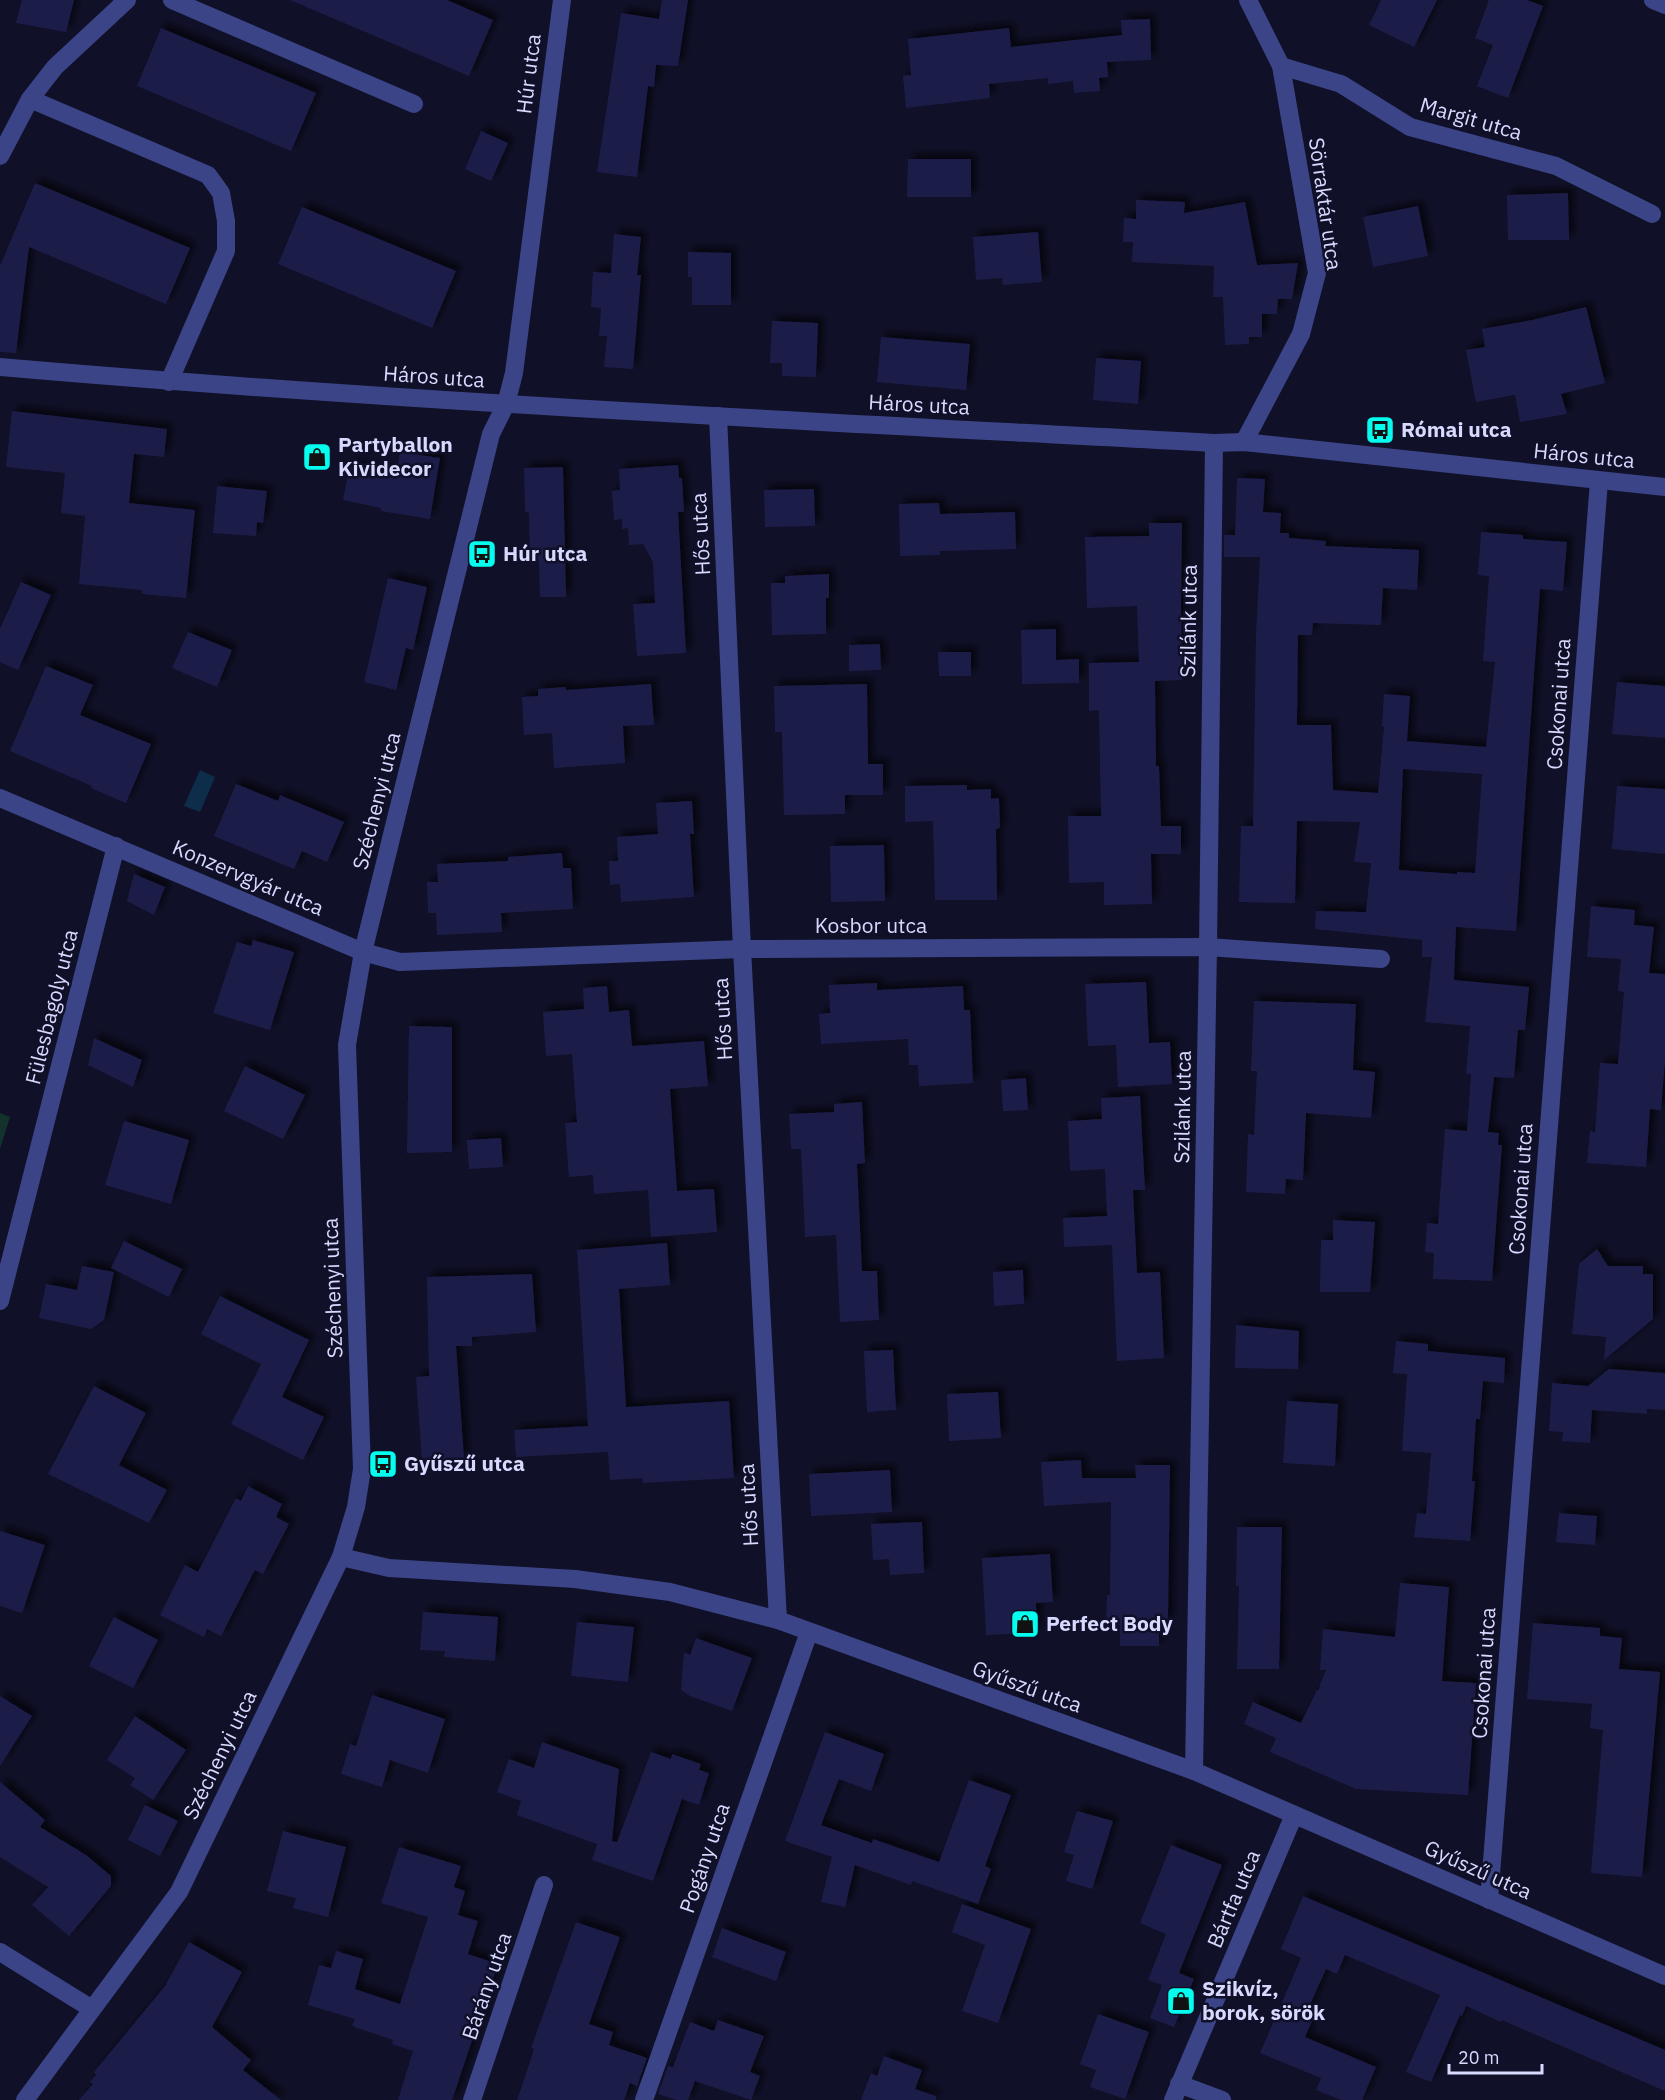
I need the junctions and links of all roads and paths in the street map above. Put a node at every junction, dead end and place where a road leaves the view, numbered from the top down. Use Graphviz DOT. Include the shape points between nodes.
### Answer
graph roads {
  1 [pos="128,0"];
  2 [pos="172,0"];
  3 [pos="561,0"];
  4 [pos="1248,0"];
  5 [pos="1653,0"];
  6 [pos="1665,5"];
  7 [pos="1281,66"];
  8 [pos="30,99"];
  9 [pos="414,104"];
  10 [pos="0,156"];
  11 [pos="1652,214"];
  12 [pos="0,367"];
  13 [pos="169,382"];
  14 [pos="506,404"];
  15 [pos="718,416"];
  16 [pos="1244,442"];
  17 [pos="1214,443"];
  18 [pos="1599,481"];
  19 [pos="1665,487"];
  20 [pos="0,798"];
  21 [pos="116,846"];
  22 [pos="1208,946"];
  23 [pos="742,949"];
  24 [pos="363,952"];
  25 [pos="1381,959"];
  26 [pos="0,1301"];
  27 [pos="341,1557"];
  28 [pos="778,1620"];
  29 [pos="809,1632"];
  30 [pos="1194,1771"];
  31 [pos="1294,1815"];
  32 [pos="544,1885"];
  33 [pos="1489,1900"];
  34 [pos="0,1952"];
  35 [pos="1665,1976"];
  36 [pos="92,2009"];
  37 [pos="1176,2092"];
  38 [pos="25,2100"];
  39 [pos="472,2100"];
  40 [pos="644,2100"];
  41 [pos="1222,2100"];
  1 -- 8 [label="street" via="55,67"];
  2 -- 9 [label="street"];
  3 -- 14 [label="street, Húr utca" via="514,373"];
  4 -- 7 [label="street"];
  5 -- 6 [label="street"];
  7 -- 11 [label="street, Margit utca" via="1341,84 1410,127 1556,166"];
  7 -- 16 [label="street, Sörraktár utca" via="1317,273 1301,334"];
  8 -- 10 [label="street"];
  8 -- 13 [label="street" via="208,175 221,193 226,251"];
  12 -- 13 [label="street, Háros utca"];
  13 -- 14 [label="street, Háros utca"];
  14 -- 15 [label="street, Háros utca"];
  14 -- 24 [label="street, Széchenyi utca" via="491,434"];
  15 -- 17 [label="street, Háros utca"];
  15 -- 23 [label="street, Hős utca"];
  16 -- 17 [label="street, Háros utca"];
  16 -- 18 [label="street, Háros utca"];
  17 -- 22 [label="street, Szilánk utca"];
  18 -- 19 [label="street, Háros utca"];
  18 -- 33 [label="street, Csokonai utca"];
  20 -- 21 [label="street"];
  21 -- 24 [label="street, Konzervgyár utca"];
  21 -- 26 [label="street, Fülesbagoly utca"];
  22 -- 23 [label="street, Kosbor utca"];
  22 -- 25 [label="street, Kosbor utca"];
  22 -- 30 [label="street, Szilánk utca"];
  23 -- 24 [label="street, Kosbor utca" via="400,962"];
  23 -- 28 [label="street, Hős utca"];
  24 -- 27 [label="street, Széchenyi utca" via="347,1045 362,1468 357,1508"];
  27 -- 28 [label="street, Gyűszű utca" via="389,1568 587,1580 670,1592"];
  27 -- 36 [label="street, Széchenyi utca" via="179,1892"];
  28 -- 29 [label="street, Gyűszű utca"];
  29 -- 30 [label="street, Gyűszű utca"];
  29 -- 40 [label="street, Pogány utca"];
  30 -- 31 [label="street, Gyűszű utca"];
  31 -- 33 [label="street, Gyűszű utca"];
  31 -- 37 [label="street, Bártfa utca"];
  32 -- 39 [label="street, Bárány utca"];
  33 -- 35 [label="street, Gyűszű utca"];
  34 -- 36 [label="street"];
  36 -- 38 [label="street, Széchenyi utca"];
  37 -- 41 [label="street"];
}
